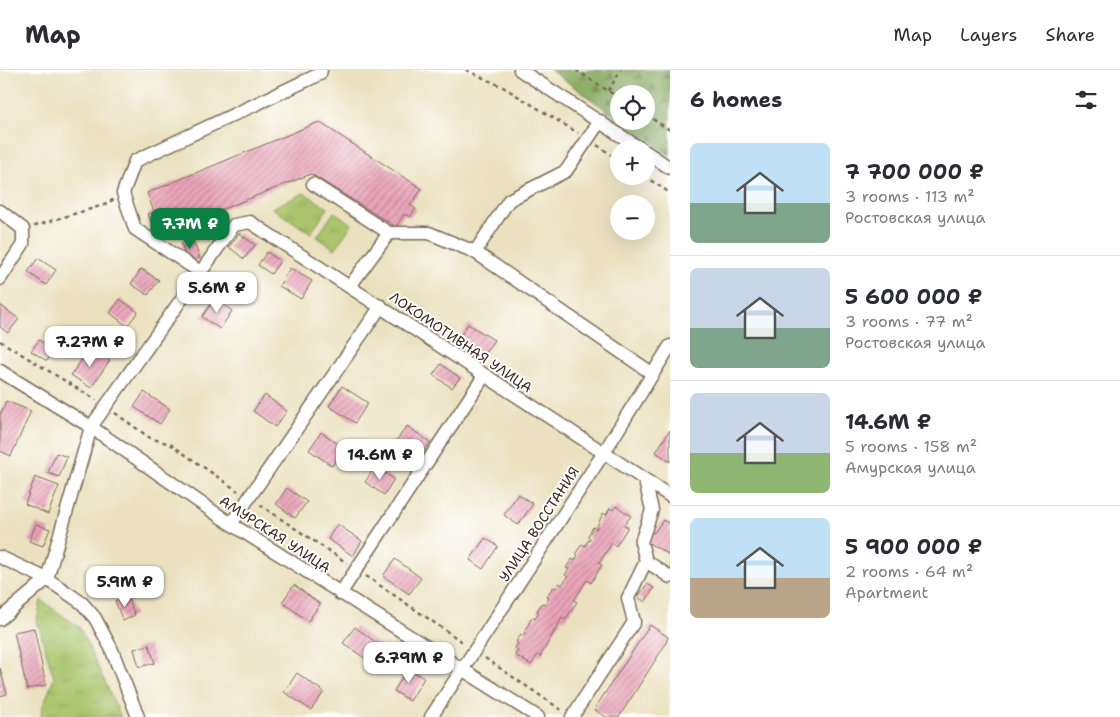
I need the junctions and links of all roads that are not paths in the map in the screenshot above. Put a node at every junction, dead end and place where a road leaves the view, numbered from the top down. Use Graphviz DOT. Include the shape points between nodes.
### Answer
graph roads {
  1 [pos="320,70"];
  2 [pos="520,70"];
  3 [pos="600,121"];
  4 [pos="628,140"];
  5 [pos="655,158"];
  6 [pos="670,168"];
  7 [pos="313,184"];
  8 [pos="0,211"];
  9 [pos="389,233"];
  10 [pos="475,252"];
  11 [pos="200,272"];
  12 [pos="0,278"];
  13 [pos="350,286"];
  14 [pos="381,306"];
  15 [pos="670,346"];
  16 [pos="0,371"];
  17 [pos="653,374"];
  18 [pos="484,376"];
  19 [pos="91,428"];
  20 [pos="603,454"];
  21 [pos="644,481"];
  22 [pos="670,496"];
  23 [pos="231,524"];
  24 [pos="0,557"];
  25 [pos="646,561"];
  26 [pos="670,577"];
  27 [pos="47,579"];
  28 [pos="340,594"];
  29 [pos="0,620"];
  30 [pos="463,669"];
  31 [pos="138,717"];
  32 [pos="431,717"];
  33 [pos="538,717"];
  34 [pos="572,717"];
  1 -- 11 [label="street" via="320,74 135,162 123,193 135,230"];
  2 -- 3 [label="street"];
  3 -- 4 [label="street"];
  3 -- 10 [label="street" via="566,171 509,200"];
  5 -- 6 [label="street"];
  7 -- 9 [label="street"];
  8 -- 12 [label="street" via="23,229 23,244"];
  9 -- 10 [label="street" via="429,233"];
  9 -- 13 [label="street"];
  10 -- 17 [label="street"];
  11 -- 13 [label="street, ЛОКОМОТИВНАЯ УЛИЦА" via="234,224 250,222"];
  11 -- 19 [label="street"];
  13 -- 14 [label="street, ЛОКОМОТИВНАЯ УЛИЦА"];
  14 -- 18 [label="street, ЛОКОМОТИВНАЯ УЛИЦА"];
  14 -- 23 [label="street"];
  15 -- 17 [label="street, УЛИЦА ВОССТАНИЯ"];
  16 -- 19 [label="street, АМУРСКАЯ УЛИЦА"];
  17 -- 20 [label="street, УЛИЦА ВОССТАНИЯ"];
  18 -- 20 [label="street, ЛОКОМОТИВНАЯ УЛИЦА"];
  18 -- 28 [label="street"];
  19 -- 23 [label="street, АМУРСКАЯ УЛИЦА"];
  19 -- 27 [label="street"];
  20 -- 21 [label="street, ЛОКОМОТИВНАЯ УЛИЦА"];
  20 -- 30 [label="street, УЛИЦА ВОССТАНИЯ"];
  21 -- 22 [label="street, ЛОКОМОТИВНАЯ УЛИЦА"];
  21 -- 25 [label="street" via="652,510 641,542"];
  23 -- 28 [label="street, АМУРСКАЯ УЛИЦА"];
  24 -- 27 [label="street"];
  25 -- 26 [label="street"];
  25 -- 34 [label="street" via="628,598 634,622"];
  27 -- 29 [label="street"];
  27 -- 31 [label="street" via="82,603 95,618 112,648"];
  28 -- 30 [label="street, АМУРСКАЯ УЛИЦА"];
  30 -- 32 [label="street, УЛИЦА ВОССТАНИЯ"];
  30 -- 33 [label="street, АМУРСКАЯ УЛИЦА"];
}
